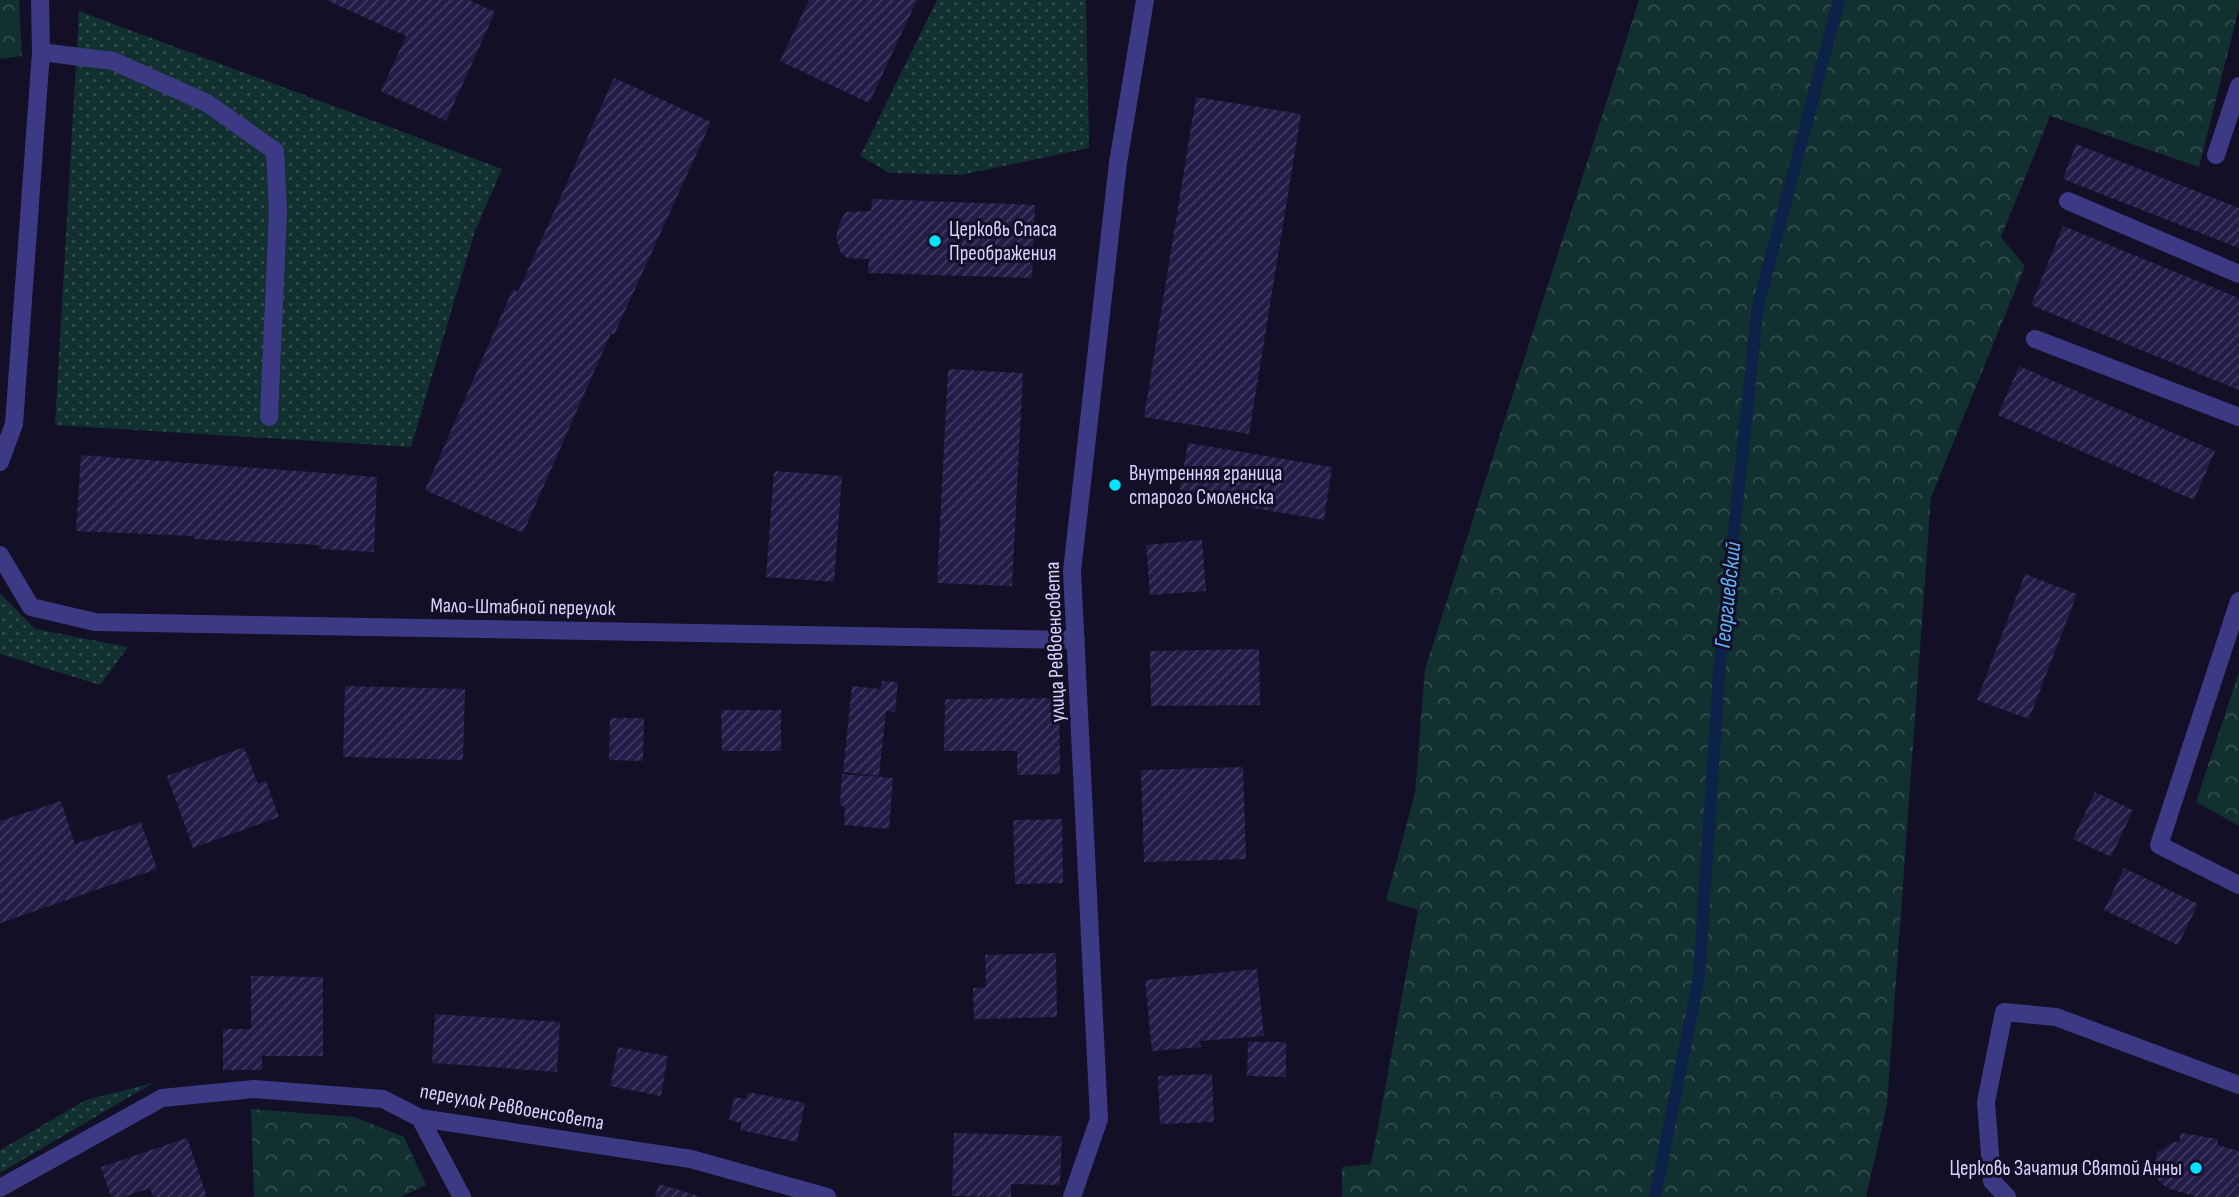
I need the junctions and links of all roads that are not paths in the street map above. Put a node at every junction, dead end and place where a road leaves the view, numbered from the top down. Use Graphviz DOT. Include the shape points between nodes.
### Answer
graph roads {
  1 [pos="40,0"];
  2 [pos="1145,0"];
  3 [pos="41,52"];
  4 [pos="2239,86"];
  5 [pos="2216,155"];
  6 [pos="2068,201"];
  7 [pos="2239,274"];
  8 [pos="2035,339"];
  9 [pos="269,417"];
  10 [pos="2239,417"];
  11 [pos="0,462"];
  12 [pos="0,555"];
  13 [pos="2239,601"];
  14 [pos="1076,639"];
  15 [pos="2239,885"];
  16 [pos="2239,1085"];
  17 [pos="420,1118"];
  18 [pos="0,1188"];
  19 [pos="462,1197"];
  20 [pos="827,1197"];
  21 [pos="1072,1197"];
  22 [pos="2007,1197"];
  1 -- 3 [label="street"];
  2 -- 14 [label="street, улица Реввоенсовета" via="1118,163 1072,571"];
  3 -- 9 [label="street" via="113,61 207,103 275,151 278,211"];
  3 -- 11 [label="street" via="14,424"];
  4 -- 5 [label="street"];
  6 -- 7 [label="street"];
  8 -- 10 [label="street"];
  12 -- 14 [label="street, Мало-Штабной переулок" via="31,607 95,622"];
  13 -- 15 [label="street" via="2159,845"];
  14 -- 21 [label="street, улица Реввоенсовета" via="1100,1119"];
  16 -- 22 [label="street" via="2056,1017 2004,1013 1986,1102 1992,1181"];
  17 -- 18 [label="street, переулок Реввоенсовета" via="383,1099 254,1089 162,1098"];
  17 -- 19 [label="street"];
  17 -- 20 [label="street, переулок Реввоенсовета" via="691,1160"];
}
